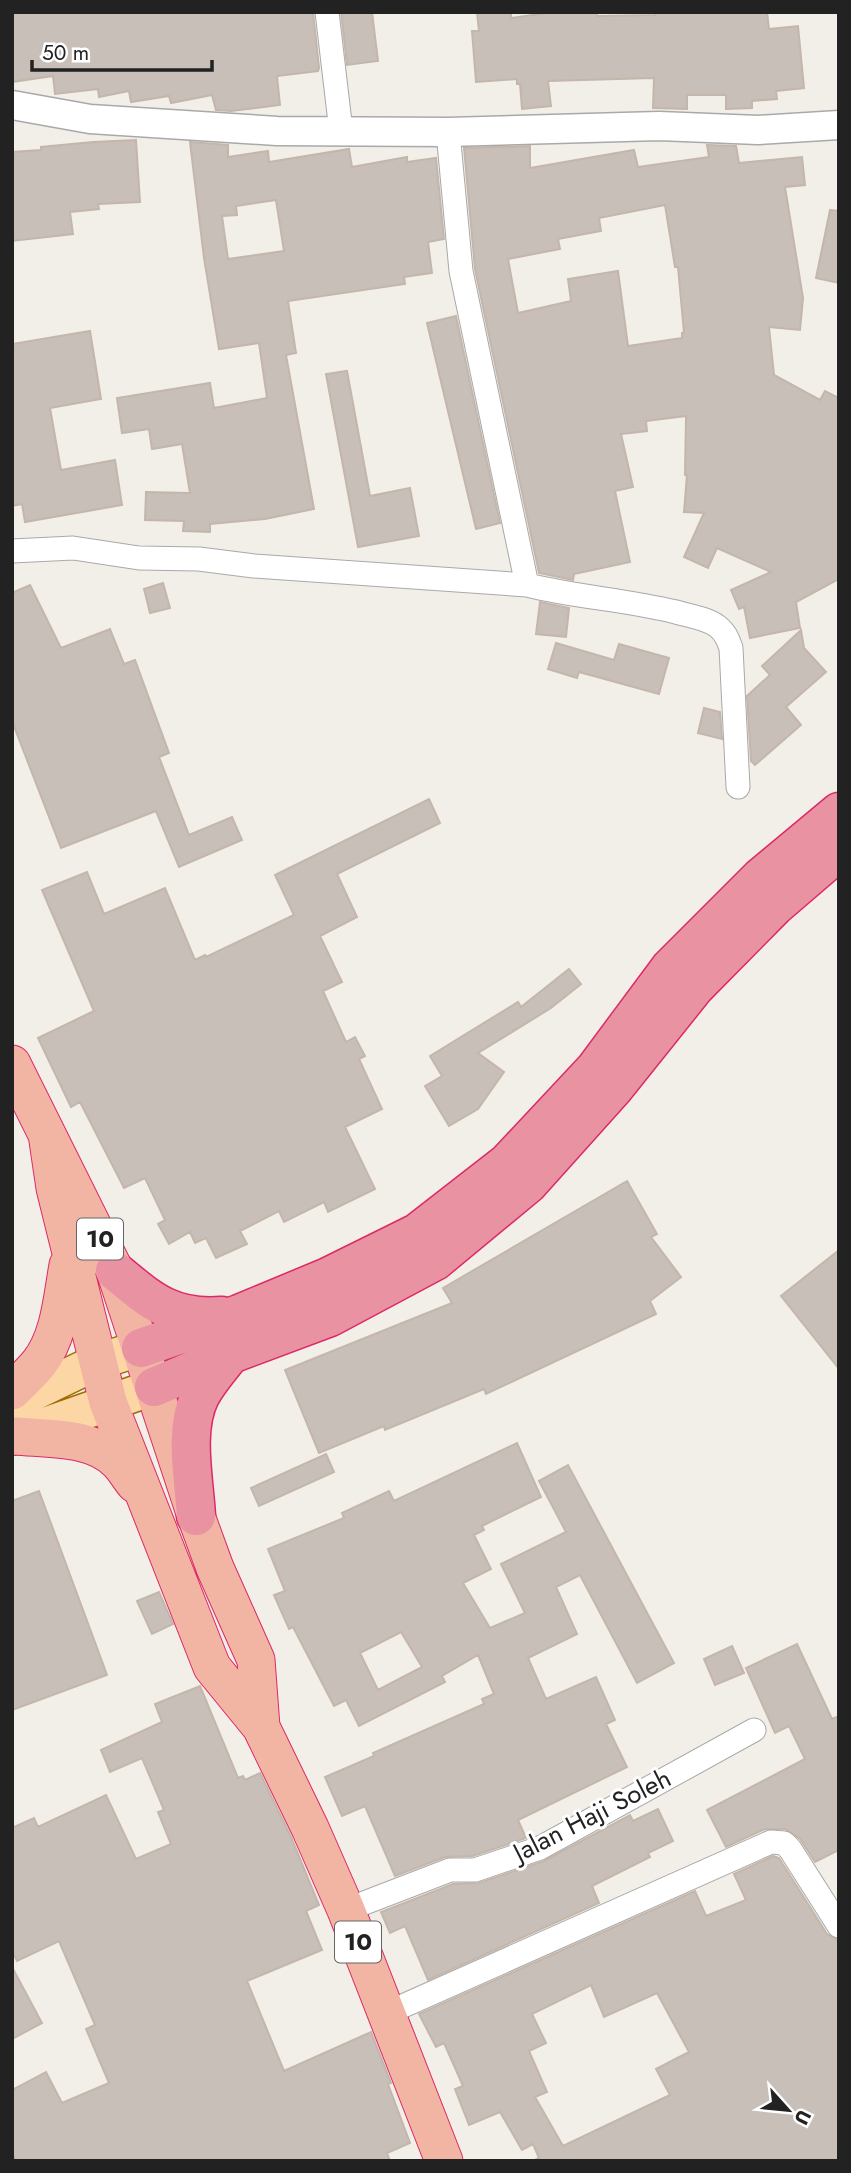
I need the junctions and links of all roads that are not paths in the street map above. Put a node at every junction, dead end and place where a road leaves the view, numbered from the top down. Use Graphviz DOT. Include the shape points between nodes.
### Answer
graph roads {
  1 [pos="327,12"];
  2 [pos="12,105"];
  3 [pos="839,125"];
  4 [pos="341,131"];
  5 [pos="448,132"];
  6 [pos="12,551"];
  7 [pos="527,585"];
  8 [pos="737,787"];
  9 [pos="839,812"];
  10 [pos="839,851"];
  11 [pos="12,1064"];
  12 [pos="47,1133"];
  13 [pos="71,1249"];
  14 [pos="115,1271"];
  15 [pos="239,1314"];
  16 [pos="141,1348"];
  17 [pos="231,1354"];
  18 [pos="97,1362"];
  19 [pos="154,1387"];
  20 [pos="12,1391"];
  21 [pos="108,1402"];
  22 [pos="13,1425"];
  23 [pos="148,1502"];
  24 [pos="196,1516"];
  25 [pos="261,1727"];
  26 [pos="754,1730"];
  27 [pos="345,1910"];
  28 [pos="839,1926"];
  29 [pos="385,2014"];
  30 [pos="444,2161"];
  1 -- 4 [label="street"];
  2 -- 4 [label="street" via="90,119"];
  3 -- 5 [label="street" via="758,130 659,126"];
  4 -- 5 [label="street"];
  5 -- 7 [label="street" via="461,271"];
  6 -- 7 [label="street" via="73,548 139,558"];
  7 -- 8 [label="street" via="645,605 719,627 731,648"];
  9 -- 15 [label="highway" via="761,877 670,968 595,1069 506,1163 417,1233"];
  10 -- 17 [label="highway" via="775,906 695,987 615,1087 528,1184 435,1261 330,1317"];
  11 -- 12 [label="highway, 10"];
  12 -- 13 [label="highway, 10"];
  12 -- 14 [label="highway, 10"];
  13 -- 18 [label="highway, 10"];
  13 -- 20 [label="highway" via="57,1327 39,1363"];
  14 -- 15 [label="highway" via="169,1310 199,1318"];
  14 -- 16 [label="highway, 10"];
  15 -- 16 [label="highway"];
  16 -- 18 [label="main road"];
  16 -- 19 [label="highway, 10"];
  17 -- 19 [label="highway"];
  17 -- 24 [label="highway" via="199,1398 194,1417"];
  18 -- 21 [label="highway, 10"];
  18 -- 22 [label="main road"];
  19 -- 21 [label="main road"];
  19 -- 24 [label="highway, 10"];
  21 -- 22 [label="main road"];
  21 -- 23 [label="highway, 10"];
  22 -- 23 [label="highway" via="99,1449 118,1461"];
  23 -- 25 [label="highway, 10" via="212,1667"];
  24 -- 25 [label="highway, 10" via="256,1660"];
  25 -- 27 [label="highway, 10"];
  26 -- 27 [label="street, Jalan Haji Soleh" via="540,1848 474,1870 450,1870"];
  27 -- 29 [label="highway, 10"];
  28 -- 29 [label="street" via="790,1849 784,1843 771,1842"];
  29 -- 30 [label="highway, 10"];
}
